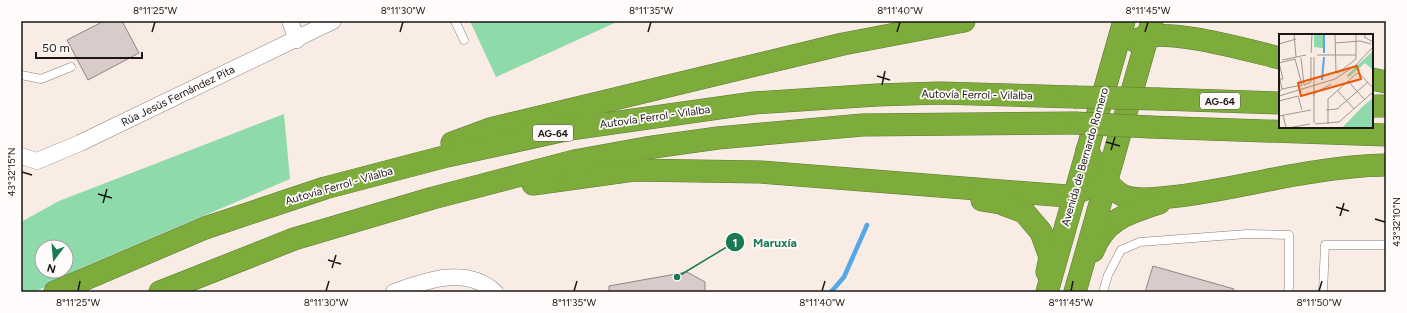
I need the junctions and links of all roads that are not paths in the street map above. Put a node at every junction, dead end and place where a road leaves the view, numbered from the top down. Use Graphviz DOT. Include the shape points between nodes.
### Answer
graph roads {
  1 [pos="290,21"];
  2 [pos="333,21"];
  3 [pos="455,21"];
  4 [pos="964,21"];
  5 [pos="1187,21"];
  6 [pos="1134,32"];
  7 [pos="297,40"];
  8 [pos="464,40"];
  9 [pos="1220,44"];
  10 [pos="1279,58"];
  11 [pos="71,67"];
  12 [pos="21,76"];
  13 [pos="1373,79"];
  14 [pos="1386,82"];
  15 [pos="1279,103"];
  16 [pos="1373,106"];
  17 [pos="1386,106"];
  18 [pos="1386,135"];
  19 [pos="1087,150"];
  20 [pos="21,156"];
  21 [pos="1386,165"];
  22 [pos="1107,171"];
  23 [pos="852,179"];
  24 [pos="325,188"];
  25 [pos="1075,194"];
  26 [pos="1174,197"];
  27 [pos="433,198"];
  28 [pos="1386,246"];
  29 [pos="1289,290"];
  30 [pos="55,292"];
  31 [pos="160,292"];
  32 [pos="394,292"];
  33 [pos="495,292"];
  34 [pos="1045,292"];
  35 [pos="1075,292"];
  36 [pos="1078,292"];
  37 [pos="1103,292"];
  38 [pos="1323,292"];
  1 -- 7 [label="street"];
  2 -- 7 [label="street, Rúa Jesús Fernández Pita"];
  3 -- 8 [label="lane"];
  4 -- 24 [label="highway" via="842,44 490,130"];
  5 -- 9 [label="highway"];
  6 -- 9 [label="highway"];
  6 -- 19 [label="highway, Avenida de Bernardo Romero" via="1115,53"];
  6 -- 22 [label="highway"];
  7 -- 20 [label="street, Rúa Jesús Fernández Pita" via="80,143 37,161"];
  9 -- 10 [label="highway"];
  11 -- 12 [label="lane" via="41,79"];
  13 -- 14 [label="highway"];
  15 -- 24 [label="highway, Autovía Ferrol - Vilalba / AG-64, bridge" via="940,93 754,103 570,129 447,156"];
  16 -- 17 [label="highway"];
  18 -- 27 [label="highway, bridge" via="1075,123 862,125 718,138 646,148 574,161"];
  19 -- 22 [label="highway"];
  19 -- 25 [label="highway, Avenida de Bernardo Romero"];
  21 -- 26 [label="highway" via="1297,174"];
  22 -- 25 [label="highway" via="1091,187"];
  22 -- 26 [label="highway" via="1123,196 1142,200"];
  22 -- 35 [label="highway"];
  23 -- 25 [label="highway" via="1067,196"];
  23 -- 27 [label="highway" via="760,172 634,170"];
  23 -- 34 [label="highway" via="1000,203 1024,212 1042,232 1050,258"];
  24 -- 30 [label="highway, Autovía Ferrol - Vilalba / AG-64" via="205,228"];
  25 -- 34 [label="highway, Avenida de Bernardo Romero"];
  26 -- 36 [label="highway" via="1115,220 1096,243"];
  27 -- 31 [label="highway" via="294,239"];
  28 -- 38 [label="lane" via="1325,245"];
  29 -- 37 [label="lane" via="1290,235 1247,234 1140,242 1121,250 1108,275"];
  32 -- 33 [label="street" via="426,280 448,277 471,279 489,286"];
}
